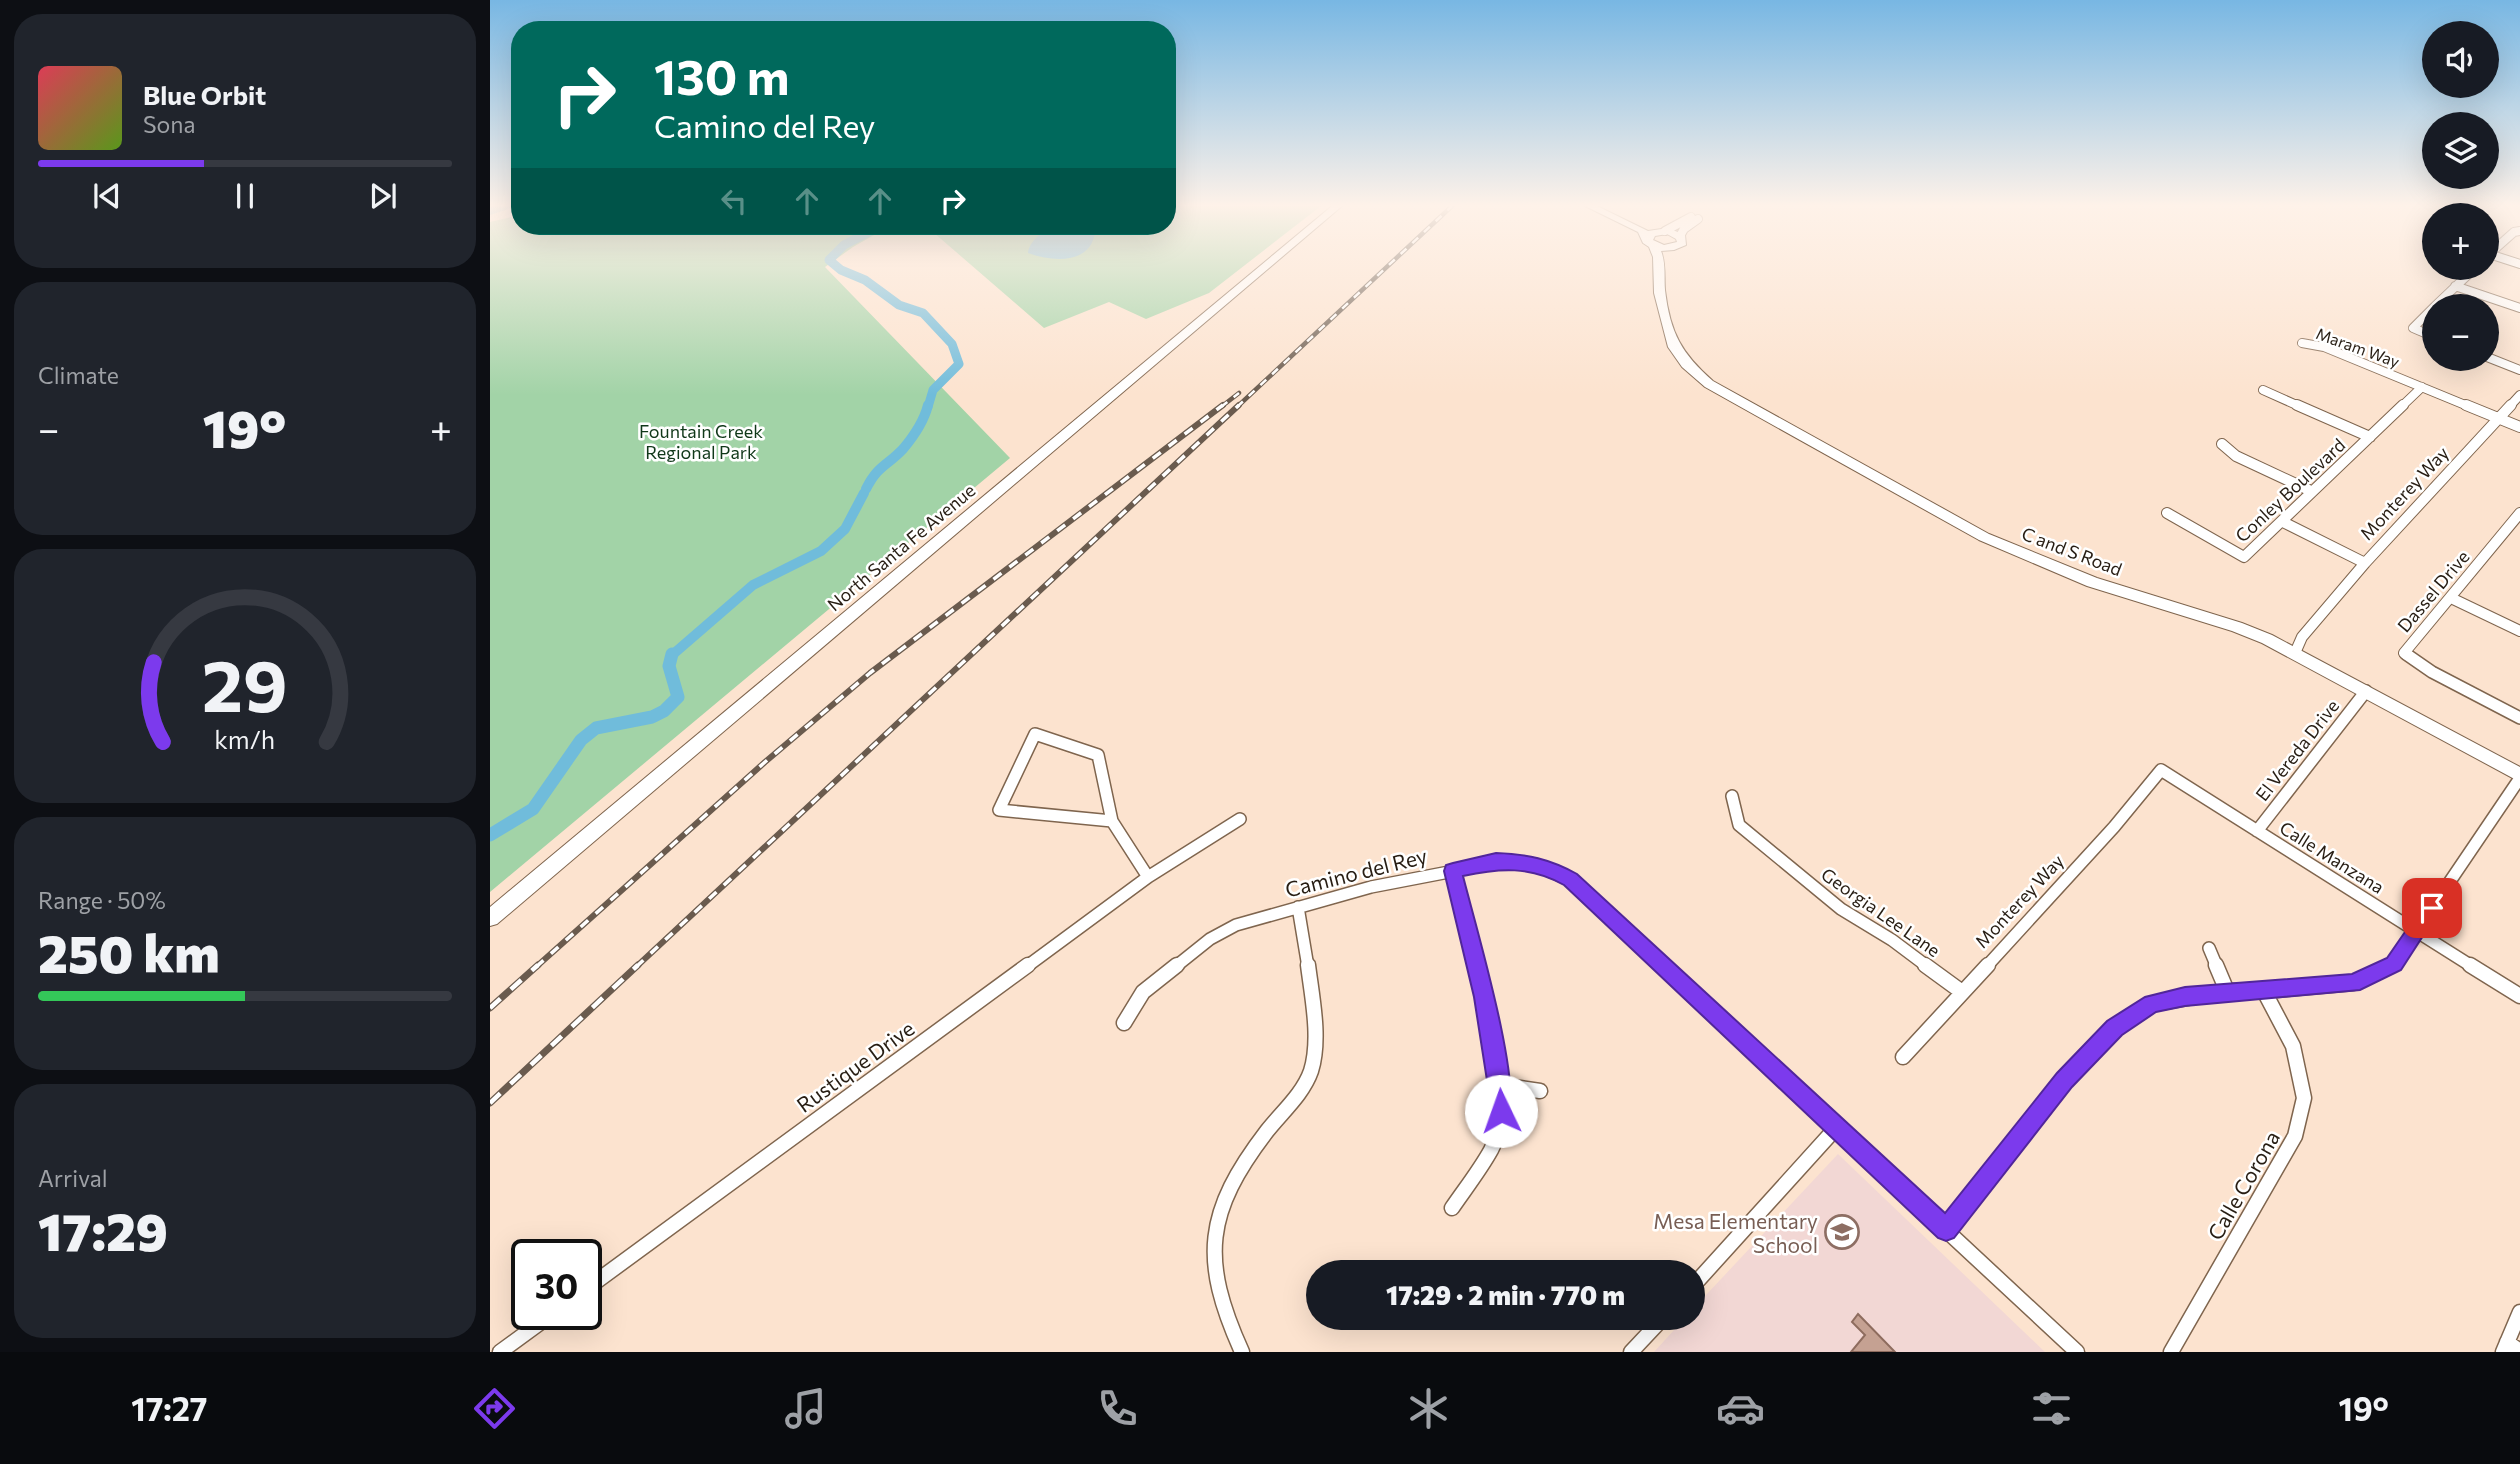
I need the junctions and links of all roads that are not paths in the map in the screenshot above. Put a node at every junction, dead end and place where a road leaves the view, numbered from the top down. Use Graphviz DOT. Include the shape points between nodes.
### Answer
graph roads {
  1 [pos="1260,269"];
  2 [pos="1659,269"];
  3 [pos="1668,269"];
  4 [pos="2462,280"];
  5 [pos="2455,286"];
  6 [pos="2447,294"];
  7 [pos="1665,301"];
  8 [pos="2520,308"];
  9 [pos="2422,319"];
  10 [pos="2422,332"];
  11 [pos="2302,343"];
  12 [pos="2499,362"];
  13 [pos="2520,370"];
  14 [pos="2422,387"];
  15 [pos="2263,390"];
  16 [pos="2520,395"];
  17 [pos="2499,418"];
  18 [pos="2520,427"];
  19 [pos="2370,437"];
  20 [pos="2222,444"];
  21 [pos="2311,491"];
  22 [pos="2167,513"];
  23 [pos="2520,513"];
  24 [pos="2283,522"];
  25 [pos="2365,563"];
  26 [pos="2451,598"];
  27 [pos="2520,631"];
  28 [pos="2295,653"];
  29 [pos="2366,691"];
  30 [pos="2520,718"];
  31 [pos="2161,770"];
  32 [pos="2520,776"];
  33 [pos="1732,796"];
  34 [pos="1240,819"];
  35 [pos="1112,821"];
  36 [pos="2257,831"];
  37 [pos="1453,871"];
  38 [pos="1148,877"];
  39 [pos="1298,907"];
  40 [pos="490,918"];
  41 [pos="2417,930"];
  42 [pos="2209,948"];
  43 [pos="2227,991"];
  44 [pos="2264,991"];
  45 [pos="1962,992"];
  46 [pos="2520,996"];
  47 [pos="1124,1023"];
  48 [pos="1903,1057"];
  49 [pos="1500,1085"];
  50 [pos="1540,1091"];
  51 [pos="1836,1128"];
  52 [pos="1452,1208"];
  53 [pos="1946,1230"];
  54 [pos="1705,1273"];
  55 [pos="602,1277"];
  56 [pos="2520,1312"];
  57 [pos="530,1330"];
  58 [pos="1652,1330"];
  59 [pos="2510,1348"];
  60 [pos="500,1352"];
  61 [pos="1242,1352"];
  62 [pos="1631,1352"];
  63 [pos="2077,1352"];
  64 [pos="2171,1352"];
  1 -- 40 [label="main road, North Santa Fe Avenue"];
  2 -- 7 [label="main road, C and S Road"];
  3 -- 7 [label="main road, C and S Road" via="1671,278"];
  4 -- 5 [label="street"];
  5 -- 6 [label="street"];
  5 -- 8 [label="street"];
  7 -- 28 [label="main road, C and S Road" via="1674,347 1709,384 1984,537 2092,582 2237,626"];
  9 -- 10 [label="street" via="2413,328"];
  11 -- 14 [label="street, Maram Way" via="2325,347"];
  12 -- 13 [label="street"];
  14 -- 17 [label="street, Maram Way"];
  14 -- 19 [label="street, Conley Boulevard"];
  15 -- 19 [label="street"];
  16 -- 17 [label="street, Monterey Way"];
  17 -- 18 [label="street, Maram Way"];
  17 -- 25 [label="street, Monterey Way"];
  19 -- 21 [label="street, Conley Boulevard"];
  20 -- 21 [label="street" via="2235,456"];
  21 -- 24 [label="street, Conley Boulevard"];
  22 -- 24 [label="street, Conley Boulevard" via="2244,557"];
  23 -- 26 [label="street, Dassel Drive"];
  24 -- 25 [label="street"];
  25 -- 28 [label="street, Monterey Way" via="2302,637"];
  26 -- 27 [label="street"];
  26 -- 30 [label="street, Dassel Drive" via="2404,653"];
  28 -- 29 [label="main road, C and S Road"];
  29 -- 32 [label="main road, C and S Road"];
  29 -- 36 [label="street, El Vereda Drive"];
  31 -- 36 [label="street, Calle Manzana"];
  31 -- 45 [label="street, Monterey Way"];
  32 -- 41 [label="street"];
  33 -- 45 [label="street, Georgia Lee Lane" via="1739,825 1841,909"];
  34 -- 38 [label="street, Rustique Drive"];
  35 -- 35 [label="street" via="999,810 1035,734 1098,755"];
  35 -- 38 [label="street"];
  36 -- 41 [label="street, Calle Manzana"];
  37 -- 39 [label="street, Camino del Rey"];
  37 -- 49 [label="street"];
  37 -- 51 [label="street, Camino del Rey" via="1513,860 1550,868 1570,880"];
  38 -- 55 [label="street, Rustique Drive"];
  39 -- 47 [label="street, Camino del Rey" via="1236,925 1210,939 1143,992"];
  39 -- 61 [label="street" via="1307,957 1312,1068 1301,1091 1237,1172 1217,1219 1212,1252 1215,1286"];
  41 -- 44 [label="street" via="2394,964 2353,984"];
  41 -- 46 [label="street, Calle Manzana"];
  42 -- 43 [label="street"];
  43 -- 44 [label="street"];
  43 -- 53 [label="street" via="2152,1004 2115,1028 2064,1080"];
  44 -- 64 [label="street, Calle Corona" via="2293,1046 2304,1098 2295,1136"];
  45 -- 48 [label="street, Monterey Way"];
  49 -- 50 [label="street"];
  49 -- 52 [label="street" via="1501,1111 1492,1148"];
  51 -- 53 [label="street, Camino del Rey"];
  51 -- 54 [label="street"];
  53 -- 63 [label="street, Camino del Rey"];
  56 -- 59 [label="street"];
  57 -- 60 [label="street"];
  58 -- 62 [label="street"];
}
